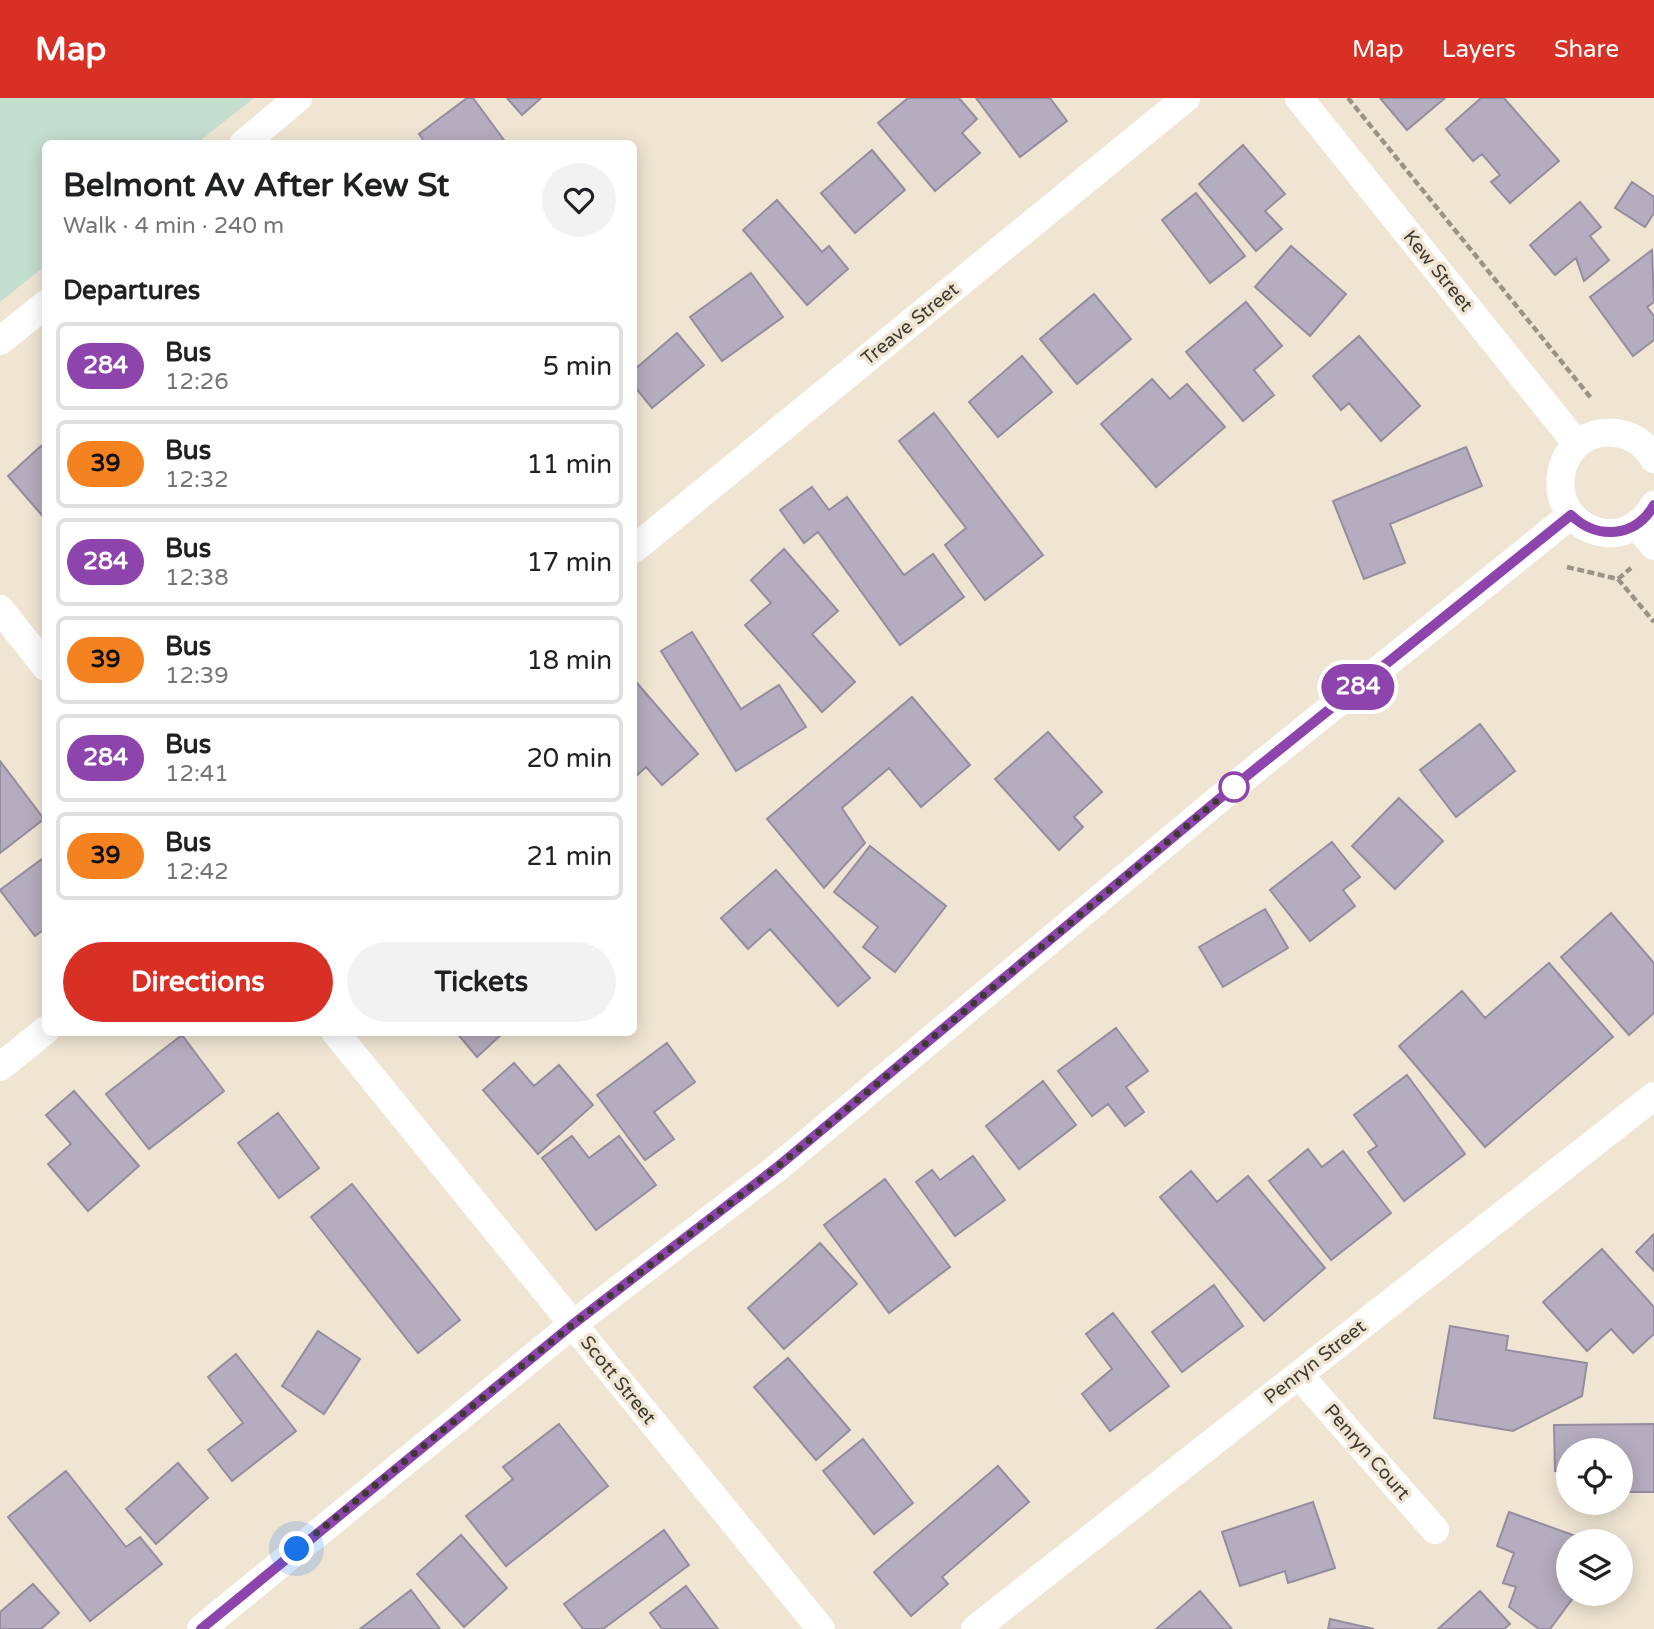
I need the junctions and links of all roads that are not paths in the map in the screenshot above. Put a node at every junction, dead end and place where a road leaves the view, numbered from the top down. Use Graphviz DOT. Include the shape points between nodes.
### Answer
graph roads {
  1 [pos="298,98"];
  2 [pos="1186,98"];
  3 [pos="1299,98"];
  4 [pos="248,140"];
  5 [pos="42,307"];
  6 [pos="0,341"];
  7 [pos="1577,444"];
  8 [pos="1652,452"];
  9 [pos="1571,515"];
  10 [pos="1648,526"];
  11 [pos="637,547"];
  12 [pos="0,609"];
  13 [pos="42,662"];
  14 [pos="42,1033"];
  15 [pos="338,1036"];
  16 [pos="0,1067"];
  17 [pos="1654,1096"];
  18 [pos="572,1325"];
  19 [pos="1299,1375"];
  20 [pos="1435,1530"];
  21 [pos="810,1625"];
  22 [pos="201,1629"];
  23 [pos="975,1629"];
  1 -- 4 [label="street"];
  2 -- 11 [label="street, Treave Street"];
  3 -- 7 [label="street, Kew Street"];
  5 -- 6 [label="street"];
  7 -- 8 [label="street" via="1606,432 1637,440"];
  7 -- 9 [label="street" via="1561,470 1563,501"];
  9 -- 10 [label="street" via="1594,531"];
  9 -- 18 [label="street" via="1243,779 776,1168"];
  12 -- 13 [label="street"];
  14 -- 16 [label="street"];
  15 -- 18 [label="street, Scott Street"];
  17 -- 19 [label="street, Penryn Street"];
  18 -- 21 [label="street, Scott Street"];
  18 -- 22 [label="street"];
  19 -- 20 [label="street, Penryn Court"];
  19 -- 23 [label="street, Penryn Street"];
}
